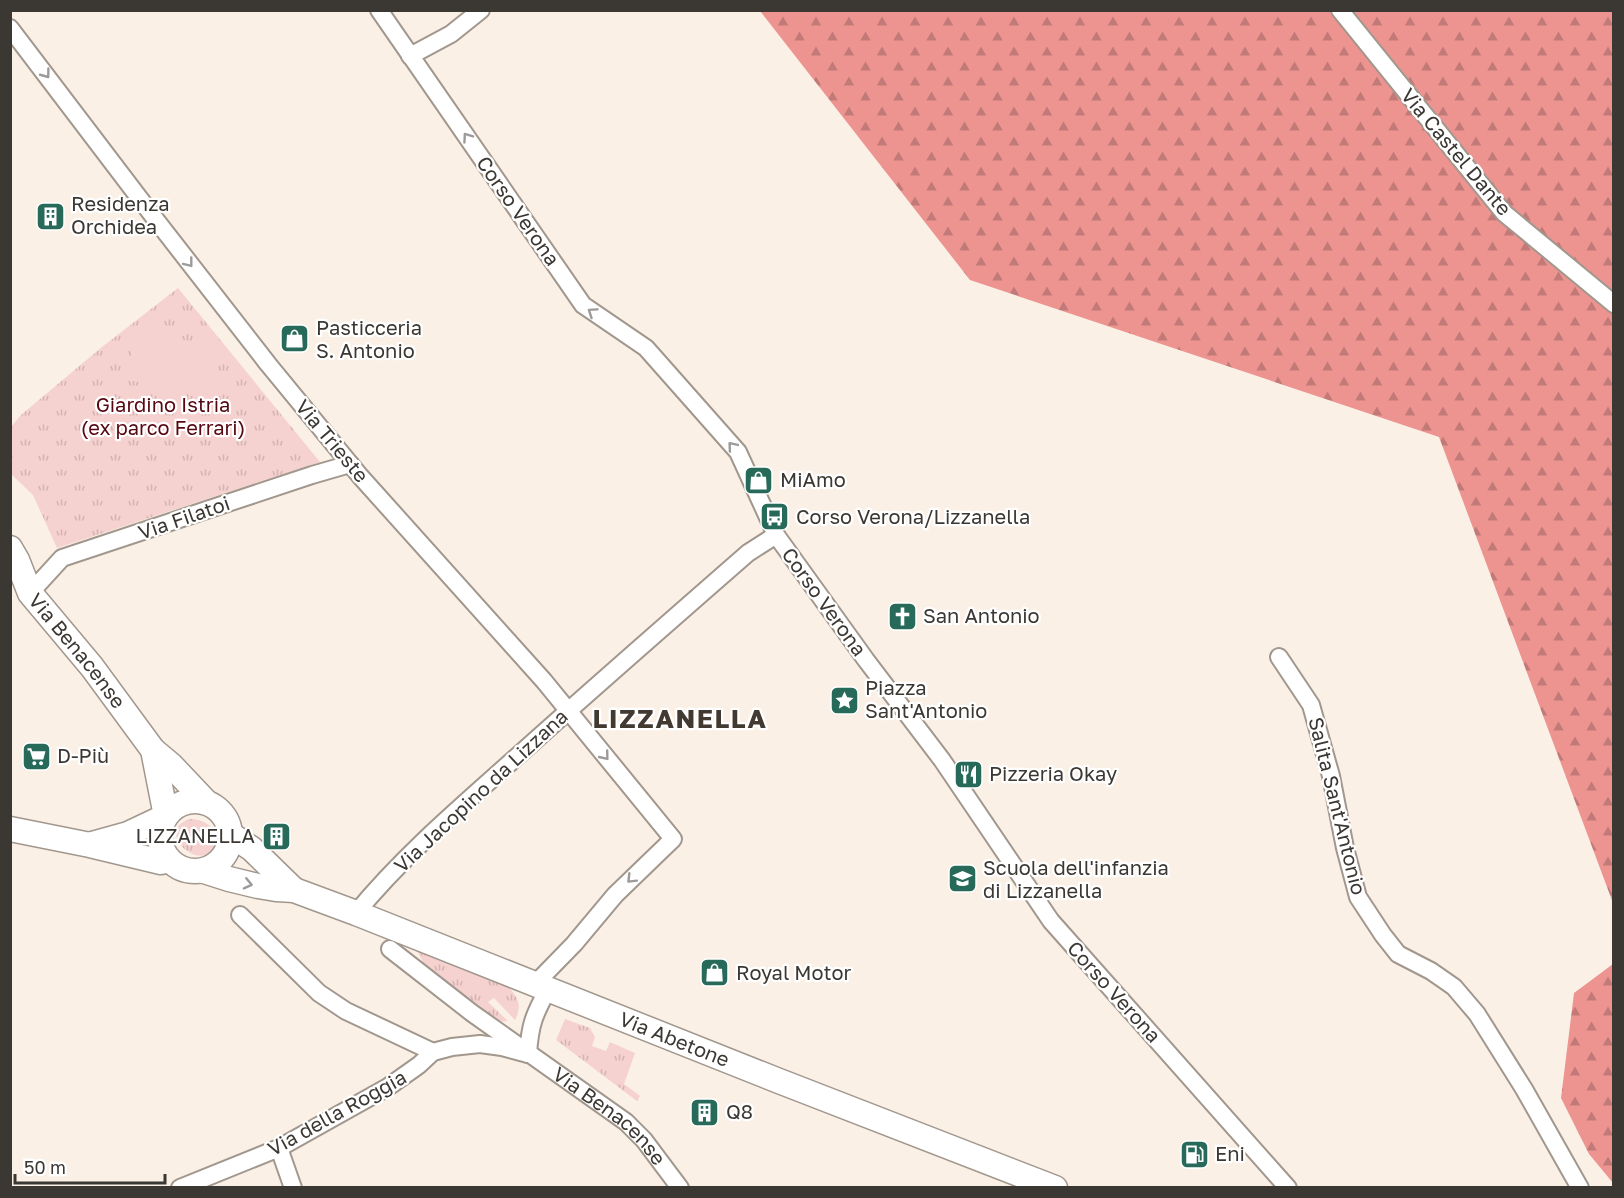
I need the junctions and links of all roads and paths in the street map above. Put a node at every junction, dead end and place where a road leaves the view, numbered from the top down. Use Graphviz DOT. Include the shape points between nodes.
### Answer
graph roads {
  1 [pos="378,10"];
  2 [pos="481,10"];
  3 [pos="1340,10"];
  4 [pos="10,28"];
  5 [pos="410,56"];
  6 [pos="1614,304"];
  7 [pos="350,464"];
  8 [pos="776,535"];
  9 [pos="10,548"];
  10 [pos="30,593"];
  11 [pos="1279,657"];
  12 [pos="568,711"];
  13 [pos="153,750"];
  14 [pos="206,802"];
  15 [pos="166,816"];
  16 [pos="10,829"];
  17 [pos="230,834"];
  18 [pos="90,845"];
  19 [pos="168,860"];
  20 [pos="204,871"];
  21 [pos="294,890"];
  22 [pos="356,913"];
  23 [pos="240,915"];
  24 [pos="390,949"];
  25 [pos="541,987"];
  26 [pos="433,1052"];
  27 [pos="528,1054"];
  28 [pos="279,1148"];
  29 [pos="180,1188"];
  30 [pos="293,1188"];
  31 [pos="680,1188"];
  32 [pos="1054,1188"];
  33 [pos="1288,1188"];
  34 [pos="1580,1188"];
  1 -- 5 [label="street, Corso Verona"];
  2 -- 5 [label="street" via="451,34"];
  3 -- 6 [label="street, Via Castel Dante" via="1504,213"];
  4 -- 7 [label="street, Via Trieste, one-way" via="233,319"];
  8 -- 5 [label="street, Corso Verona, one-way" via="738,452 646,348 583,305"];
  7 -- 10 [label="street, Via Filatoi" via="62,558"];
  7 -- 12 [label="street, Via Trieste"];
  8 -- 12 [label="street, Via Jacopino da Lizzana" via="748,553"];
  8 -- 33 [label="street, Corso Verona" via="942,760 1051,921"];
  9 -- 10 [label="main road, Via Benacense"];
  10 -- 13 [label="main road, Via Benacense" via="93,667"];
  11 -- 34 [label="street, Salita Sant'Antonio" via="1311,705 1358,897 1398,954 1454,987 1478,1014"];
  12 -- 22 [label="street, Via Jacopino da Lizzana" via="431,834"];
  12 -- 25 [label="street, Via Trieste, one-way" via="672,839 615,895"];
  13 -- 14 [label="main road, Via Benacense"];
  13 -- 15 [label="main road, Via Benacense"];
  14 -- 15 [label="main road" via="186,802"];
  14 -- 17 [label="main road" via="222,813"];
  15 -- 18 [label="main road" via="128,834"];
  15 -- 19 [label="main road" via="159,838"];
  16 -- 18 [label="main road"];
  17 -- 20 [label="main road" via="221,861"];
  17 -- 21 [label="main road" via="252,849"];
  18 -- 19 [label="main road" via="161,862"];
  19 -- 20 [label="main road" via="185,871"];
  20 -- 21 [label="main road, one-way" via="258,886"];
  21 -- 22 [label="main road, Via Abetone"];
  22 -- 25 [label="main road, Via Abetone"];
  23 -- 26 [label="street" via="319,993 346,1011"];
  24 -- 27 [label="street, Via Benacense"];
  25 -- 27 [label="street" via="529,1032"];
  25 -- 32 [label="main road, Via Abetone"];
  26 -- 27 [label="street, Via della Roggia" via="480,1044"];
  26 -- 28 [label="street, Via della Roggia" via="388,1087"];
  27 -- 31 [label="street, Via Benacense" via="626,1122"];
  28 -- 29 [label="street, Via della Roggia"];
  28 -- 30 [label="street"];
}
